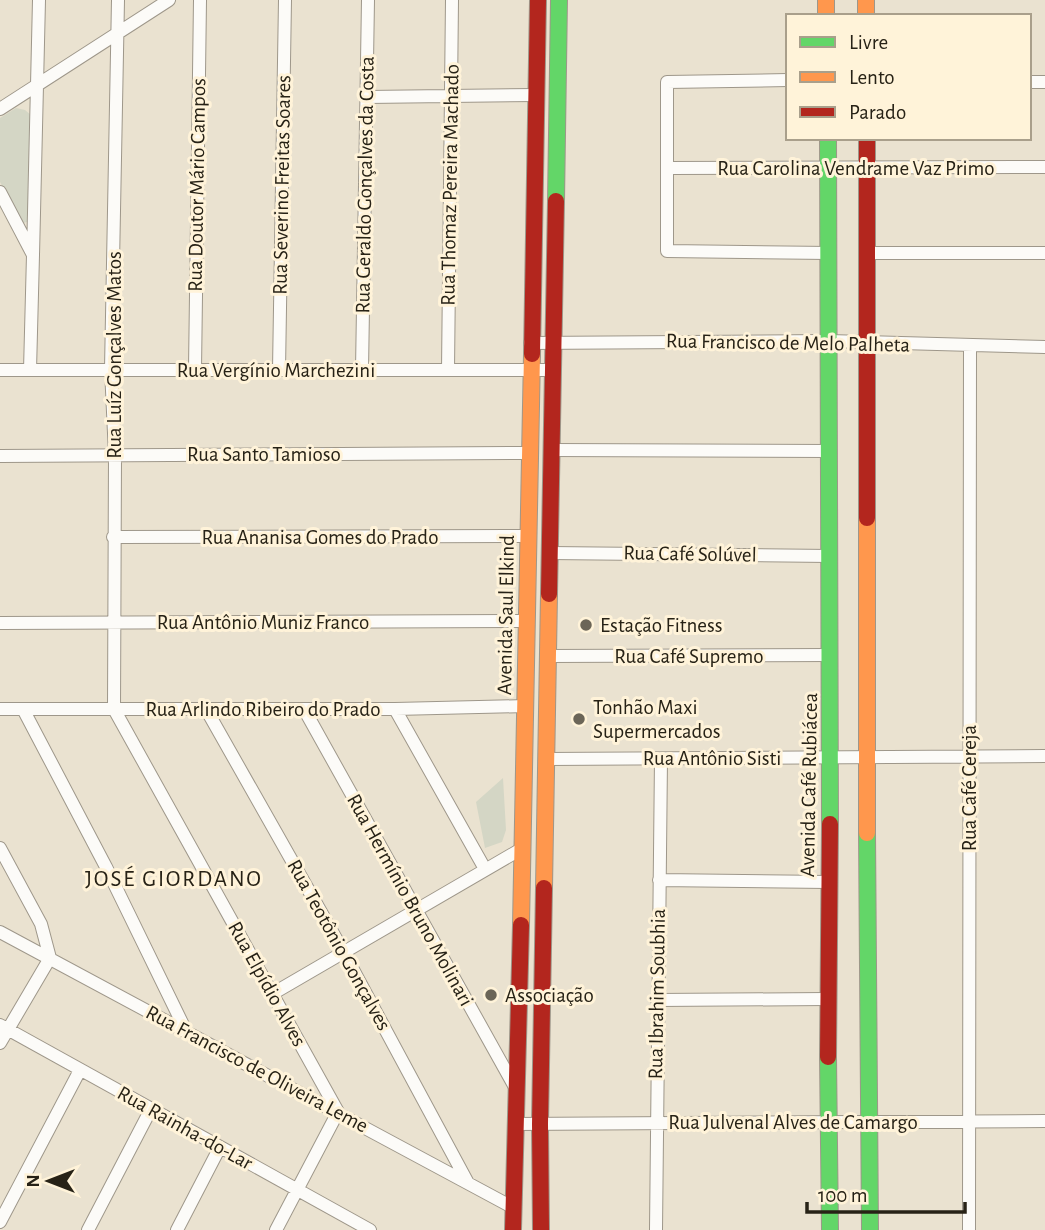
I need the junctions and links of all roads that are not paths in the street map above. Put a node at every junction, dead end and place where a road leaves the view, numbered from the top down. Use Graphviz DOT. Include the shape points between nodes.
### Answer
graph roads {
  1 [pos="39,0"];
  2 [pos="118,0"];
  3 [pos="169,0"];
  4 [pos="200,0"];
  5 [pos="285,0"];
  6 [pos="368,0"];
  7 [pos="452,0"];
  8 [pos="538,7"];
  9 [pos="559,8"];
  10 [pos="117,33"];
  11 [pos="786,80"];
  12 [pos="38,83"];
  13 [pos="537,96"];
  14 [pos="367,97"];
  15 [pos="451,97"];
  16 [pos="0,108"];
  17 [pos="828,140"];
  18 [pos="867,140"];
  19 [pos="828,167"];
  20 [pos="1045,167"];
  21 [pos="667,168"];
  22 [pos="867,168"];
  23 [pos="0,192"];
  24 [pos="829,253"];
  25 [pos="868,253"];
  26 [pos="1045,253"];
  27 [pos="33,255"];
  28 [pos="829,341"];
  29 [pos="553,342"];
  30 [pos="868,342"];
  31 [pos="530,343"];
  32 [pos="970,346"];
  33 [pos="1045,347"];
  34 [pos="111,369"];
  35 [pos="195,369"];
  36 [pos="0,370"];
  37 [pos="30,370"];
  38 [pos="279,370"];
  39 [pos="362,370"];
  40 [pos="448,370"];
  41 [pos="530,370"];
  42 [pos="553,370"];
  43 [pos="551,450"];
  44 [pos="830,451"];
  45 [pos="529,453"];
  46 [pos="115,455"];
  47 [pos="0,456"];
  48 [pos="527,536"];
  49 [pos="113,537"];
  50 [pos="550,553"];
  51 [pos="830,556"];
  52 [pos="526,621"];
  53 [pos="113,622"];
  54 [pos="0,624"];
  55 [pos="831,655"];
  56 [pos="548,656"];
  57 [pos="526,706"];
  58 [pos="0,709"];
  59 [pos="23,709"];
  60 [pos="114,709"];
  61 [pos="206,709"];
  62 [pos="304,709"];
  63 [pos="395,709"];
  64 [pos="1045,756"];
  65 [pos="831,757"];
  66 [pos="867,757"];
  67 [pos="968,757"];
  68 [pos="662,759"];
  69 [pos="546,760"];
  70 [pos="0,848"];
  71 [pos="523,848"];
  72 [pos="485,869"];
  73 [pos="659,880"];
  74 [pos="828,882"];
  75 [pos="415,909"];
  76 [pos="0,932"];
  77 [pos="343,951"];
  78 [pos="50,958"];
  79 [pos="272,993"];
  80 [pos="827,999"];
  81 [pos="657,1000"];
  82 [pos="4,1027"];
  83 [pos="187,1032"];
  84 [pos="0,1043"];
  85 [pos="80,1070"];
  86 [pos="516,1090"];
  87 [pos="151,1109"];
  88 [pos="338,1112"];
  89 [pos="968,1121"];
  90 [pos="1045,1121"];
  91 [pos="830,1122"];
  92 [pos="870,1122"];
  93 [pos="656,1123"];
  94 [pos="515,1124"];
  95 [pos="540,1124"];
  96 [pos="220,1147"];
  97 [pos="468,1183"];
  98 [pos="296,1190"];
  99 [pos="514,1208"];
  100 [pos="0,1222"];
  101 [pos="88,1230"];
  102 [pos="177,1230"];
  103 [pos="276,1230"];
  104 [pos="370,1230"];
  105 [pos="513,1230"];
  106 [pos="541,1230"];
  107 [pos="656,1230"];
  108 [pos="830,1230"];
  109 [pos="870,1230"];
  110 [pos="969,1230"];
  1 -- 12 [label="street"];
  2 -- 10 [label="street, Rua Luíz Gonçalves Matos"];
  3 -- 10 [label="street"];
  4 -- 35 [label="street, Rua Doutor Mário Campos"];
  5 -- 38 [label="street, Rua Severino Freitas Soares"];
  6 -- 14 [label="street, Rua Geraldo Gonçalves da Costa"];
  7 -- 15 [label="street, Rua Thomaz Pereira Machado"];
  8 -- 9 [label="main road"];
  8 -- 13 [label="main road, Avenida Saul Elkind"];
  9 -- 29 [label="main road, Avenida Saul Elkind"];
  10 -- 12 [label="street"];
  10 -- 34 [label="street, Rua Luíz Gonçalves Matos"];
  11 -- 21 [label="street" via="667,82"];
  12 -- 16 [label="street"];
  12 -- 27 [label="street"];
  13 -- 15 [label="street"];
  13 -- 31 [label="main road, Avenida Saul Elkind"];
  14 -- 15 [label="street"];
  14 -- 39 [label="street, Rua Geraldo Gonçalves da Costa"];
  15 -- 40 [label="street, Rua Thomaz Pereira Machado"];
  17 -- 19 [label="main road, Avenida Café Rubiácea"];
  18 -- 22 [label="main road"];
  19 -- 21 [label="street, Rua Carolina Vendrame Vaz Primo"];
  19 -- 22 [label="street, Rua Carolina Vendrame Vaz Primo"];
  19 -- 24 [label="main road, Avenida Café Rubiácea"];
  20 -- 22 [label="street, Rua Carolina Vendrame Vaz Primo"];
  21 -- 24 [label="street" via="667,251"];
  22 -- 25 [label="main road"];
  23 -- 27 [label="street"];
  24 -- 28 [label="main road, Avenida Café Rubiácea"];
  25 -- 26 [label="street"];
  25 -- 30 [label="main road"];
  27 -- 37 [label="street"];
  28 -- 29 [label="street, Rua Francisco de Melo Palheta"];
  28 -- 30 [label="street, Rua Francisco de Melo Palheta"];
  28 -- 44 [label="main road, Avenida Café Rubiácea"];
  29 -- 31 [label="street, Rua Francisco de Melo Palheta"];
  29 -- 42 [label="main road, Avenida Saul Elkind"];
  30 -- 32 [label="street, Rua Francisco de Melo Palheta"];
  30 -- 66 [label="main road"];
  31 -- 41 [label="main road, Avenida Saul Elkind"];
  32 -- 33 [label="street, Rua Francisco de Melo Palheta"];
  32 -- 67 [label="street, Rua Café Cereja"];
  34 -- 35 [label="street, Rua Vergínio Marchezini"];
  34 -- 37 [label="street, Rua Vergínio Marchezini"];
  34 -- 46 [label="street, Rua Luíz Gonçalves Matos"];
  35 -- 38 [label="street, Rua Vergínio Marchezini"];
  36 -- 37 [label="street, Rua Vergínio Marchezini"];
  38 -- 39 [label="street, Rua Vergínio Marchezini"];
  39 -- 40 [label="street, Rua Vergínio Marchezini"];
  40 -- 41 [label="street, Rua Vergínio Marchezini"];
  41 -- 42 [label="street, Rua Vergínio Marchezini"];
  41 -- 45 [label="main road, Avenida Saul Elkind"];
  42 -- 43 [label="main road, Avenida Saul Elkind"];
  43 -- 44 [label="street"];
  43 -- 50 [label="main road, Avenida Saul Elkind"];
  44 -- 51 [label="main road, Avenida Café Rubiácea"];
  45 -- 46 [label="street, Rua Santo Tamioso"];
  45 -- 48 [label="main road, Avenida Saul Elkind"];
  46 -- 47 [label="street, Rua Santo Tamioso"];
  46 -- 49 [label="street, Rua Luíz Gonçalves Matos"];
  48 -- 49 [label="street, Rua Ananisa Gomes do Prado"];
  48 -- 52 [label="main road, Avenida Saul Elkind"];
  49 -- 53 [label="street, Rua Luíz Gonçalves Matos"];
  50 -- 51 [label="street, Rua Café Solúvel"];
  50 -- 56 [label="main road, Avenida Saul Elkind"];
  51 -- 55 [label="main road, Avenida Café Rubiácea"];
  52 -- 53 [label="street, Rua Antônio Muniz Franco"];
  52 -- 57 [label="main road, Avenida Saul Elkind"];
  53 -- 54 [label="street, Rua Antônio Muniz Franco"];
  53 -- 60 [label="street, Rua Luíz Gonçalves Matos"];
  55 -- 56 [label="street, Rua Café Supremo"];
  55 -- 65 [label="main road, Avenida Café Rubiácea"];
  56 -- 69 [label="main road, Avenida Saul Elkind"];
  57 -- 63 [label="street, Rua Arlindo Ribeiro do Prado"];
  57 -- 71 [label="main road, Avenida Saul Elkind"];
  58 -- 59 [label="street, Rua Arlindo Ribeiro do Prado"];
  59 -- 60 [label="street, Rua Arlindo Ribeiro do Prado"];
  59 -- 83 [label="street"];
  60 -- 61 [label="street, Rua Arlindo Ribeiro do Prado"];
  60 -- 79 [label="street, Rua Elpídio Alves"];
  61 -- 62 [label="street, Rua Arlindo Ribeiro do Prado"];
  61 -- 77 [label="street, Rua Teotônio Gonçalves"];
  62 -- 63 [label="street, Rua Arlindo Ribeiro do Prado"];
  62 -- 75 [label="street, Rua Hermínio Bruno Molinari"];
  63 -- 72 [label="street"];
  64 -- 67 [label="street, Rua Antônio Sisti"];
  65 -- 66 [label="street, Rua Antônio Sisti"];
  65 -- 68 [label="street, Rua Antônio Sisti"];
  65 -- 74 [label="main road, Avenida Café Rubiácea"];
  66 -- 67 [label="street, Rua Antônio Sisti"];
  66 -- 92 [label="main road"];
  67 -- 89 [label="street, Rua Café Cereja"];
  68 -- 69 [label="street, Rua Antônio Sisti"];
  68 -- 73 [label="street, Rua Ibrahim Soubhia"];
  69 -- 95 [label="main road, Avenida Saul Elkind"];
  70 -- 78 [label="street" via="41,924"];
  71 -- 72 [label="street"];
  71 -- 86 [label="main road, Avenida Saul Elkind"];
  72 -- 75 [label="street"];
  73 -- 74 [label="street"];
  73 -- 81 [label="street, Rua Ibrahim Soubhia"];
  74 -- 80 [label="main road, Avenida Café Rubiácea"];
  75 -- 77 [label="street"];
  75 -- 86 [label="street, Rua Hermínio Bruno Molinari"];
  76 -- 78 [label="street, Rua Francisco de Oliveira Leme"];
  77 -- 79 [label="street"];
  77 -- 97 [label="street, Rua Teotônio Gonçalves"];
  78 -- 82 [label="street"];
  78 -- 83 [label="street, Rua Francisco de Oliveira Leme"];
  79 -- 88 [label="street, Rua Elpídio Alves"];
  80 -- 81 [label="street"];
  80 -- 91 [label="main road, Avenida Café Rubiácea"];
  81 -- 93 [label="street, Rua Ibrahim Soubhia"];
  82 -- 84 [label="street"];
  82 -- 85 [label="street, Rua Rainha-do-Lar"];
  83 -- 88 [label="street, Rua Francisco de Oliveira Leme"];
  85 -- 87 [label="street, Rua Rainha-do-Lar"];
  85 -- 100 [label="street"];
  86 -- 94 [label="main road, Avenida Saul Elkind"];
  87 -- 96 [label="street, Rua Rainha-do-Lar"];
  87 -- 101 [label="street"];
  88 -- 97 [label="street, Rua Francisco de Oliveira Leme"];
  88 -- 98 [label="street"];
  89 -- 90 [label="street, Rua Julvenal Alves de Camargo"];
  89 -- 92 [label="street, Rua Julvenal Alves de Camargo"];
  89 -- 110 [label="street, Rua Café Cereja"];
  91 -- 92 [label="street, Rua Julvenal Alves de Camargo"];
  91 -- 93 [label="street, Rua Julvenal Alves de Camargo"];
  91 -- 108 [label="main road, Avenida Café Rubiácea"];
  92 -- 109 [label="main road"];
  93 -- 95 [label="street, Rua Julvenal Alves de Camargo"];
  93 -- 107 [label="street, Rua Ibrahim Soubhia"];
  94 -- 95 [label="street, Rua Julvenal Alves de Camargo"];
  94 -- 99 [label="main road, Avenida Saul Elkind"];
  95 -- 106 [label="main road, Avenida Saul Elkind"];
  96 -- 98 [label="street, Rua Rainha-do-Lar"];
  96 -- 102 [label="street"];
  97 -- 99 [label="street, Rua Francisco de Oliveira Leme"];
  98 -- 103 [label="street"];
  98 -- 104 [label="street, Rua Rainha-do-Lar"];
  99 -- 105 [label="main road, Avenida Saul Elkind"];
}
